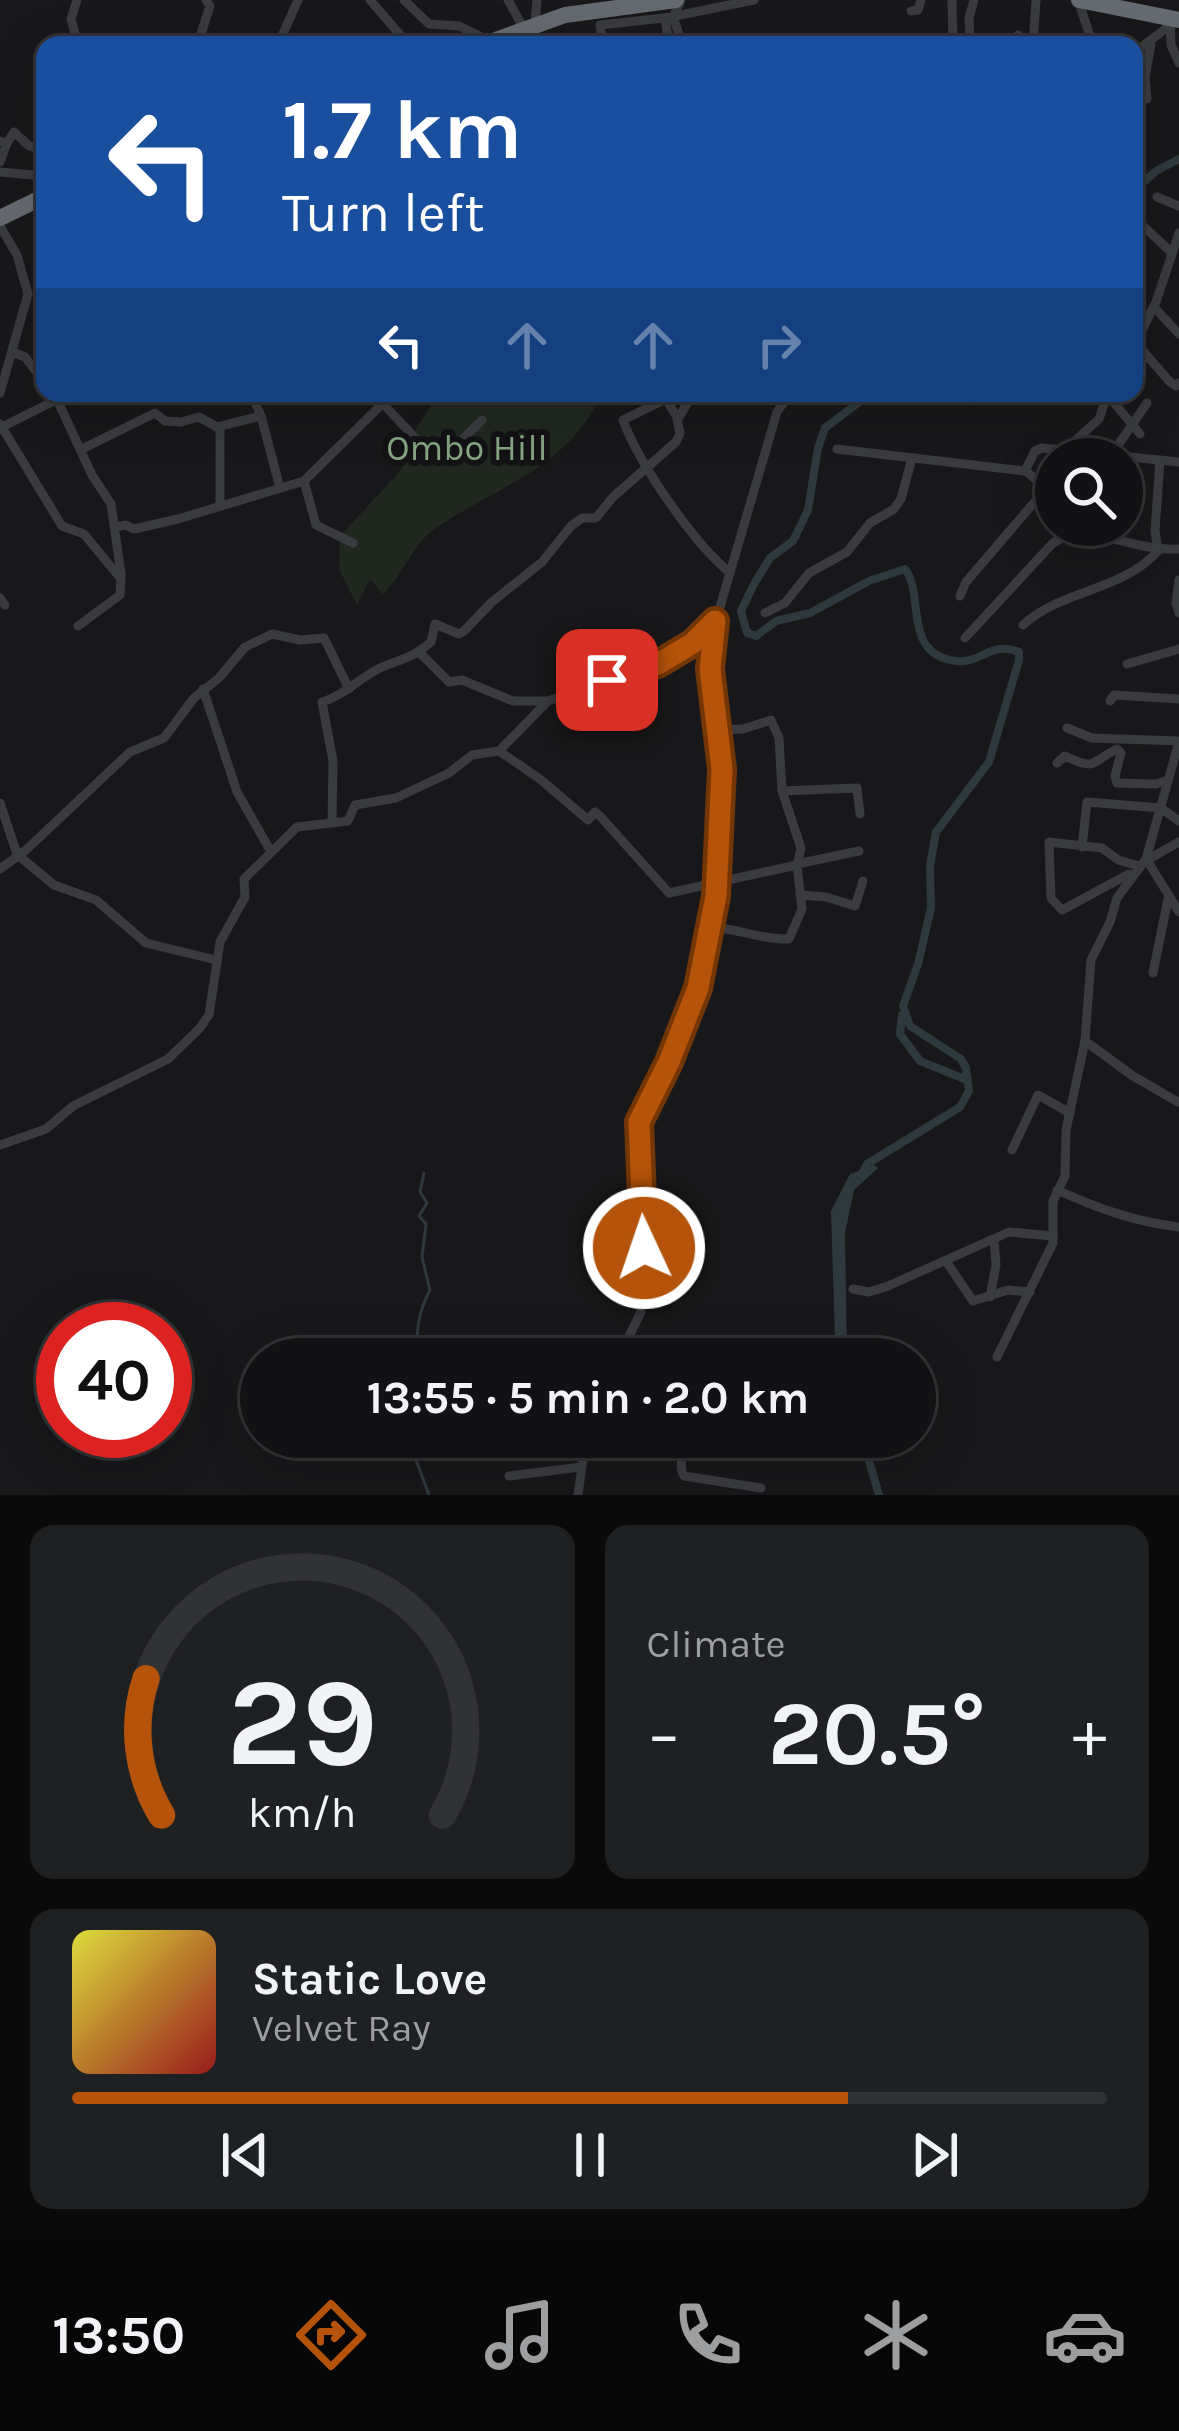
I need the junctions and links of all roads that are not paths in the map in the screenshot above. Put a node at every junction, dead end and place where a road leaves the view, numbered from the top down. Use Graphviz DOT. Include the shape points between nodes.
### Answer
graph roads {
  1 [pos="77,0"];
  2 [pos="206,0"];
  3 [pos="298,0"];
  4 [pos="370,0"];
  5 [pos="404,0"];
  6 [pos="508,0"];
  7 [pos="537,0"];
  8 [pos="754,0"];
  9 [pos="921,0"];
  10 [pos="952,0"];
  11 [pos="974,0"];
  12 [pos="1036,0"];
  13 [pos="1078,0"];
  14 [pos="1103,3"];
  15 [pos="572,6"];
  16 [pos="674,10"];
  17 [pos="911,11"];
  18 [pos="1164,16"];
  19 [pos="600,17"];
  20 [pos="521,32"];
  21 [pos="1089,34"];
  22 [pos="75,36"];
  23 [pos="200,36"];
  24 [pos="282,36"];
  25 [pos="401,36"];
  26 [pos="475,36"];
  27 [pos="602,36"];
  28 [pos="953,36"];
  29 [pos="970,36"];
  30 [pos="1034,36"];
  31 [pos="1151,44"];
  32 [pos="1143,48"];
  33 [pos="1179,63"];
  34 [pos="1145,77"];
  35 [pos="1147,99"];
  36 [pos="3,142"];
  37 [pos="36,148"];
  38 [pos="0,167"];
  39 [pos="36,174"];
  40 [pos="1157,197"];
  41 [pos="36,201"];
  42 [pos="1179,206"];
  43 [pos="0,222"];
  44 [pos="1143,226"];
  45 [pos="1179,233"];
  46 [pos="1174,255"];
  47 [pos="1154,307"];
  48 [pos="1143,328"];
  49 [pos="1179,334"];
  50 [pos="1,335"];
  51 [pos="12,349"];
  52 [pos="1143,353"];
  53 [pos="36,371"];
  54 [pos="1179,382"];
  55 [pos="0,393"];
  56 [pos="45,402"];
  57 [pos="59,402"];
  58 [pos="255,402"];
  59 [pos="659,402"];
  60 [pos="668,402"];
  61 [pos="687,402"];
  62 [pos="784,402"];
  63 [pos="1104,402"];
  64 [pos="1113,402"];
  65 [pos="1147,403"];
  66 [pos="382,404"];
  67 [pos="260,416"];
  68 [pos="677,419"];
  69 [pos="482,420"];
  70 [pos="1131,424"];
  71 [pos="1,426"];
  72 [pos="220,427"];
  73 [pos="1140,434"];
  74 [pos="1084,438"];
  75 [pos="1122,438"];
  76 [pos="837,448"];
  77 [pos="82,449"];
  78 [pos="1035,453"];
  79 [pos="912,458"];
  80 [pos="1143,458"];
  81 [pos="1160,460"];
  82 [pos="1179,461"];
  83 [pos="646,467"];
  84 [pos="1026,471"];
  85 [pos="1035,478"];
  86 [pos="304,481"];
  87 [pos="280,488"];
  88 [pos="1035,503"];
  89 [pos="220,506"];
  90 [pos="114,527"];
  91 [pos="352,543"];
  92 [pos="1049,546"];
  93 [pos="1143,546"];
  94 [pos="1179,549"];
  95 [pos="1157,551"];
  96 [pos="729,572"];
  97 [pos="121,579"];
  98 [pos="1179,580"];
  99 [pos="961,596"];
  100 [pos="765,613"];
  101 [pos="1179,613"];
  102 [pos="715,621"];
  103 [pos="1023,625"];
  104 [pos="78,626"];
  105 [pos="965,638"];
  106 [pos="1179,649"];
  107 [pos="419,652"];
  108 [pos="1127,664"];
  109 [pos="203,689"];
  110 [pos="349,689"];
  111 [pos="1179,699"];
  112 [pos="548,701"];
  113 [pos="1110,701"];
  114 [pos="1067,728"];
  115 [pos="718,730"];
  116 [pos="1179,741"];
  117 [pos="499,751"];
  118 [pos="1057,763"];
  119 [pos="1168,780"];
  120 [pos="782,791"];
  121 [pos="0,802"];
  122 [pos="1161,808"];
  123 [pos="860,814"];
  124 [pos="1179,820"];
  125 [pos="332,822"];
  126 [pos="1179,842"];
  127 [pos="1082,847"];
  128 [pos="270,850"];
  129 [pos="859,851"];
  130 [pos="19,856"];
  131 [pos="797,865"];
  132 [pos="1141,865"];
  133 [pos="0,869"];
  134 [pos="862,881"];
  135 [pos="716,883"];
  136 [pos="800,896"];
  137 [pos="1168,899"];
  138 [pos="1179,912"];
  139 [pos="712,927"];
  140 [pos="215,960"];
  141 [pos="1153,973"];
  142 [pos="1085,1041"];
  143 [pos="1178,1102"];
  144 [pos="1070,1113"];
  145 [pos="0,1131"];
  146 [pos="3,1143"];
  147 [pos="1012,1150"];
  148 [pos="1062,1188"];
  149 [pos="1179,1228"];
  150 [pos="1053,1236"];
  151 [pos="994,1240"];
  152 [pos="946,1262"];
  153 [pos="853,1289"];
  154 [pos="1030,1292"];
  155 [pos="990,1297"];
  156 [pos="628,1338"];
  157 [pos="998,1357"];
  158 [pos="582,1458"];
  159 [pos="682,1458"];
  160 [pos="581,1467"];
  161 [pos="509,1476"];
  162 [pos="761,1488"];
  163 [pos="578,1495"];
  1 -- 22 [label="street"];
  2 -- 23 [label="street"];
  3 -- 24 [label="street"];
  4 -- 25 [label="street"];
  5 -- 26 [label="street" via="429,24"];
  6 -- 20 [label="street"];
  7 -- 20 [label="street"];
  8 -- 16 [label="street"];
  9 -- 17 [label="street"];
  10 -- 28 [label="street"];
  11 -- 29 [label="street"];
  12 -- 30 [label="street"];
  13 -- 14 [label="highway"];
  13 -- 21 [label="street"];
  14 -- 18 [label="highway"];
  15 -- 19 [label="highway"];
  15 -- 20 [label="highway"];
  16 -- 19 [label="highway"];
  18 -- 31 [label="street"];
  18 -- 33 [label="street"];
  19 -- 27 [label="street"];
  31 -- 32 [label="street"];
  31 -- 34 [label="street"];
  34 -- 35 [label="street"];
  36 -- 37 [label="street" via="14,132"];
  36 -- 38 [label="street"];
  38 -- 39 [label="street"];
  40 -- 42 [label="street"];
  41 -- 43 [label="highway"];
  43 -- 51 [label="street" via="28,289"];
  44 -- 46 [label="street"];
  45 -- 46 [label="street"];
  46 -- 47 [label="street"];
  47 -- 48 [label="street"];
  47 -- 49 [label="street"];
  50 -- 51 [label="street"];
  51 -- 53 [label="street"];
  51 -- 55 [label="street"];
  52 -- 54 [label="street"];
  56 -- 71 [label="street"];
  57 -- 77 [label="street"];
  58 -- 67 [label="street"];
  59 -- 83 [label="street" via="624,418"];
  60 -- 68 [label="street"];
  61 -- 68 [label="street"];
  62 -- 96 [label="street"];
  63 -- 74 [label="street"];
  64 -- 70 [label="street"];
  65 -- 70 [label="street"];
  66 -- 69 [label="street" via="444,458"];
  66 -- 86 [label="street"];
  67 -- 72 [label="street"];
  67 -- 87 [label="street"];
  68 -- 83 [label="street" via="676,442"];
  70 -- 73 [label="street"];
  70 -- 75 [label="street"];
  71 -- 97 [label="street" via="62,526 84,534"];
  72 -- 77 [label="street" via="155,413"];
  72 -- 89 [label="street"];
  76 -- 79 [label="street"];
  77 -- 90 [label="street"];
  78 -- 84 [label="street"];
  79 -- 84 [label="street"];
  79 -- 100 [label="street" via="897,506"];
  80 -- 81 [label="street"];
  81 -- 82 [label="street"];
  81 -- 95 [label="street"];
  83 -- 96 [label="street"];
  83 -- 107 [label="street" via="596,518 571,526 462,633 435,624"];
  84 -- 85 [label="street"];
  86 -- 87 [label="street"];
  86 -- 91 [label="street" via="316,524"];
  87 -- 89 [label="street"];
  88 -- 99 [label="street"];
  89 -- 90 [label="street"];
  90 -- 97 [label="street"];
  92 -- 105 [label="street"];
  93 -- 95 [label="street"];
  94 -- 95 [label="street"];
  95 -- 103 [label="street" via="1143,568 1039,610"];
  96 -- 102 [label="street"];
  97 -- 104 [label="street" via="119,595"];
  98 -- 101 [label="street"];
  102 -- 112 [label="street" via="658,664"];
  102 -- 115 [label="street" via="710,669"];
  106 -- 108 [label="street"];
  107 -- 110 [label="street"];
  107 -- 112 [label="street" via="450,682 513,701"];
  109 -- 110 [label="street" via="245,646 272,634 326,639"];
  109 -- 128 [label="street" via="237,792"];
  109 -- 130 [label="street" via="166,736 125,756"];
  110 -- 125 [label="street" via="322,702 333,761"];
  111 -- 113 [label="street"];
  112 -- 117 [label="street"];
  114 -- 116 [label="street" via="1094,738"];
  115 -- 120 [label="street" via="772,721"];
  115 -- 135 [label="street"];
  116 -- 119 [label="street"];
  117 -- 125 [label="street" via="472,755 444,776 388,801 356,805 349,820"];
  117 -- 135 [label="street" via="588,820 600,816 668,892"];
  118 -- 119 [label="street" via="1065,755 1099,764 1117,748 1117,783"];
  119 -- 122 [label="street"];
  120 -- 123 [label="street" via="857,788"];
  120 -- 131 [label="street" via="800,842"];
  121 -- 130 [label="street"];
  122 -- 124 [label="street"];
  122 -- 127 [label="street" via="1087,802"];
  122 -- 132 [label="street"];
  125 -- 128 [label="street" via="299,826"];
  126 -- 132 [label="street"];
  127 -- 132 [label="street"];
  127 -- 132 [label="street" via="1049,842 1051,898 1060,909"];
  128 -- 140 [label="street" via="244,879 245,897"];
  129 -- 131 [label="street"];
  130 -- 133 [label="street"];
  130 -- 140 [label="street" via="54,885 104,906 146,943"];
  131 -- 135 [label="street"];
  131 -- 136 [label="street"];
  132 -- 137 [label="street"];
  132 -- 142 [label="street" via="1117,898 1090,964"];
  134 -- 136 [label="street" via="854,906"];
  135 -- 139 [label="street"];
  136 -- 139 [label="street" via="790,939"];
  137 -- 138 [label="street"];
  137 -- 141 [label="street"];
  139 -- 156 [label="street" via="686,1021 639,1122 641,1312"];
  140 -- 146 [label="street" via="209,1018 168,1059 73,1106 46,1129"];
  142 -- 143 [label="street"];
  142 -- 144 [label="street"];
  144 -- 147 [label="street" via="1039,1094"];
  144 -- 148 [label="street"];
  145 -- 146 [label="street"];
  148 -- 149 [label="street" via="1139,1222"];
  148 -- 150 [label="street" via="1053,1201"];
  150 -- 151 [label="street" via="1015,1230"];
  150 -- 154 [label="street"];
  151 -- 152 [label="street"];
  151 -- 155 [label="street"];
  152 -- 153 [label="street" via="881,1289"];
  152 -- 155 [label="street" via="972,1300"];
  154 -- 155 [label="street"];
  154 -- 157 [label="street"];
  158 -- 160 [label="street"];
  159 -- 162 [label="street" via="684,1476"];
  160 -- 161 [label="street"];
  160 -- 163 [label="street"];
}
